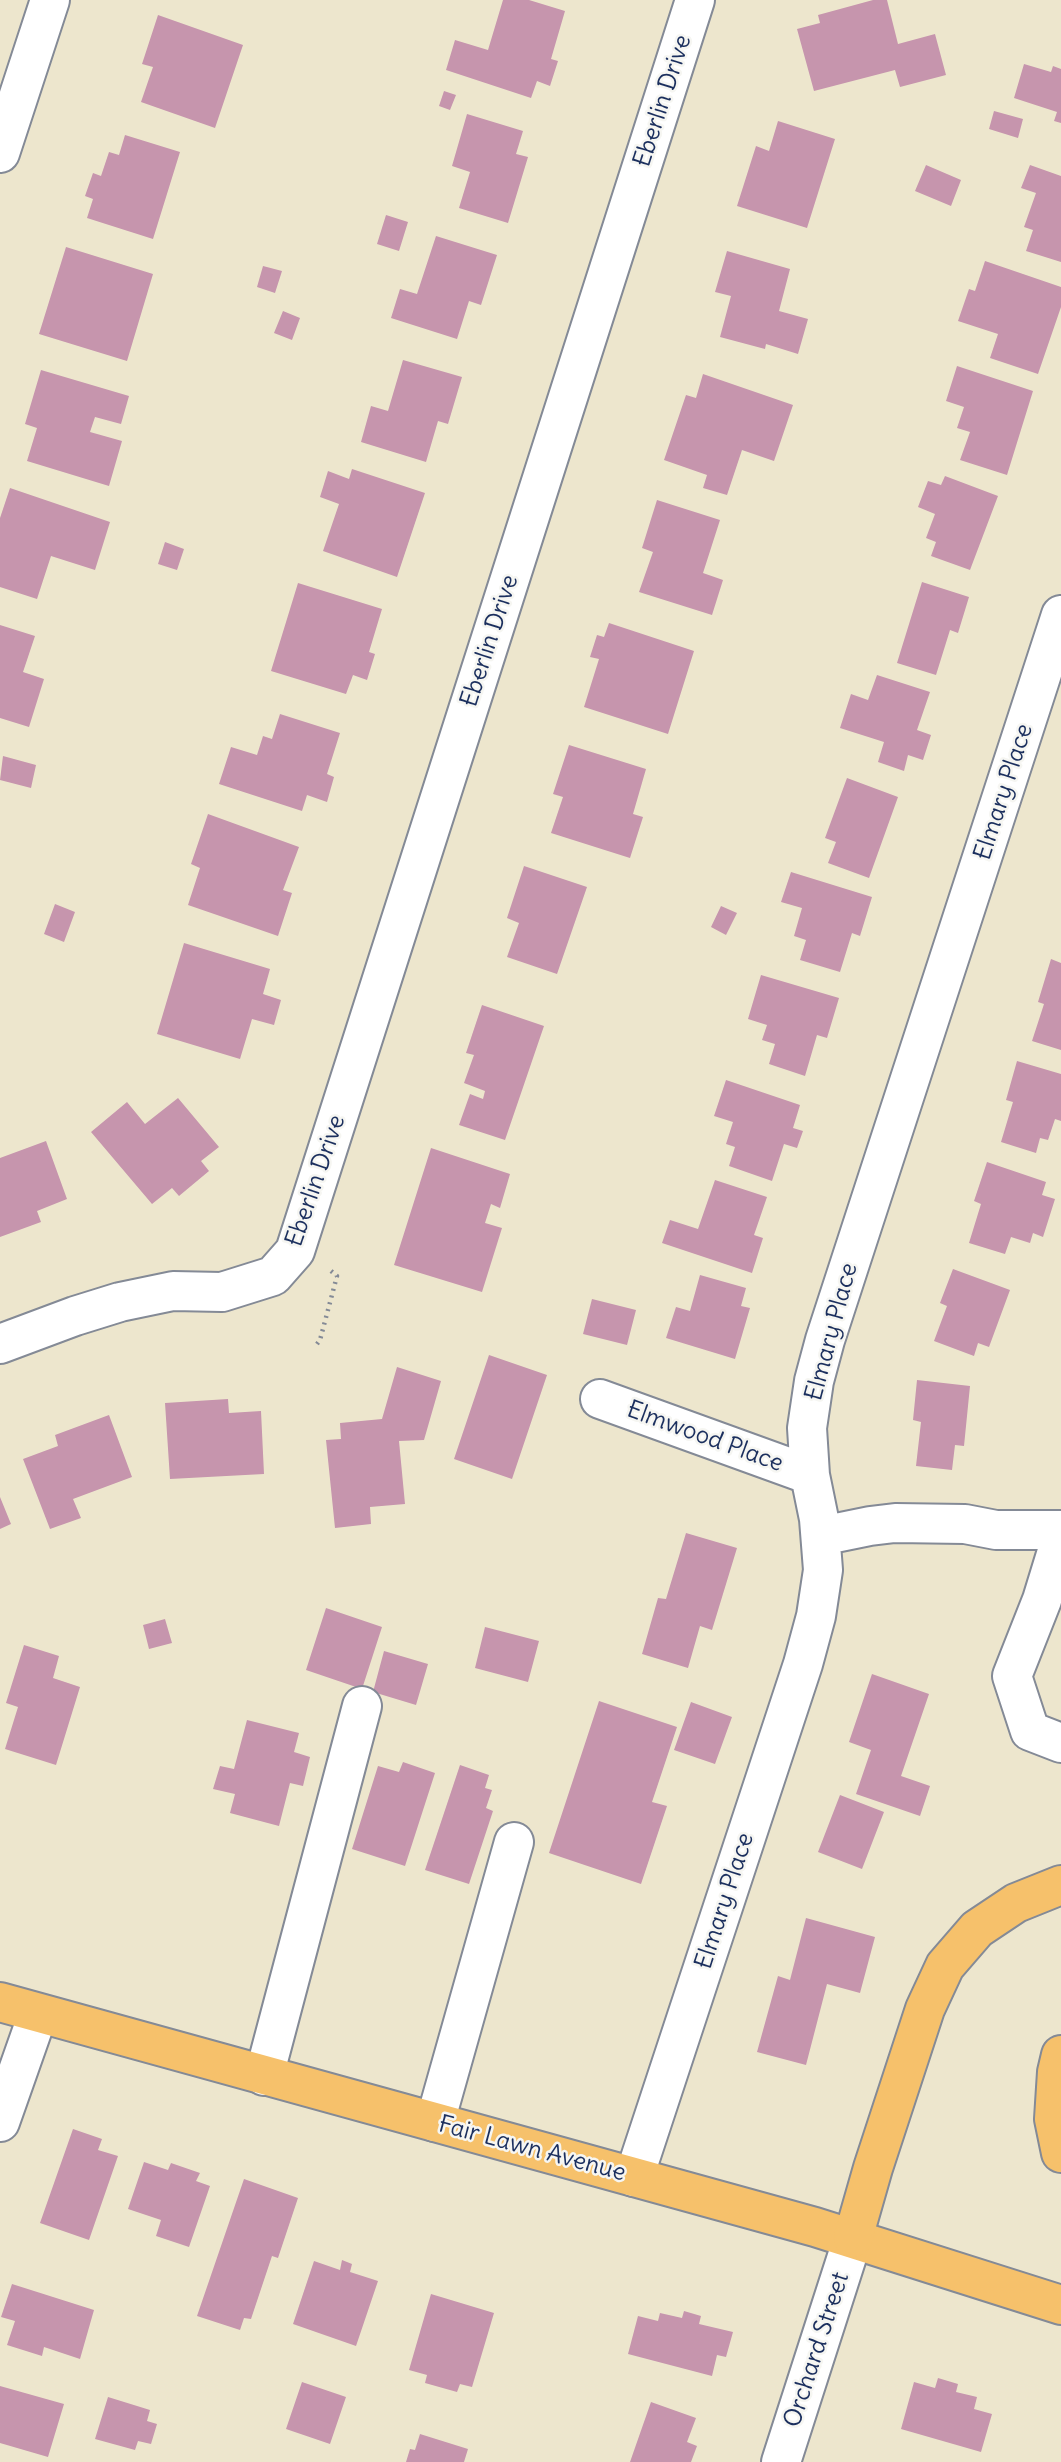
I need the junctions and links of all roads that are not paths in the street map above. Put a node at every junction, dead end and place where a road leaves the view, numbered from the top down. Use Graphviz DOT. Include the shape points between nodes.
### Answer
graph roads {
  1 [pos="50,0"];
  2 [pos="695,0"];
  3 [pos="0,153"];
  4 [pos="1061,615"];
  5 [pos="0,1344"];
  6 [pos="600,1399"];
  7 [pos="810,1475"];
  8 [pos="1061,1530"];
  9 [pos="821,1536"];
  10 [pos="1061,1538"];
  11 [pos="1055,1579"];
  12 [pos="362,1706"];
  13 [pos="1046,1737"];
  14 [pos="514,1842"];
  15 [pos="1061,1885"];
  16 [pos="0,2003"];
  17 [pos="38,2014"];
  18 [pos="1061,2055"];
  19 [pos="264,2076"];
  20 [pos="0,2122"];
  21 [pos="435,2122"];
  22 [pos="1061,2153"];
  23 [pos="634,2176"];
  24 [pos="853,2238"];
  25 [pos="1061,2305"];
  26 [pos="781,2462"];
  1 -- 3 [label="street"];
  2 -- 5 [label="street, Eberlin Drive" via="295,1251 273,1276 222,1292 173,1291 120,1301"];
  4 -- 7 [label="street, Elmary Place" via="825,1340 807,1428"];
  6 -- 7 [label="street, Elmwood Place"];
  7 -- 9 [label="street, Elmary Place"];
  8 -- 9 [label="street" via="895,1523"];
  9 -- 23 [label="street, Elmary Place" via="823,1570 803,1664"];
  10 -- 11 [label="street"];
  11 -- 13 [label="street" via="1012,1676"];
  12 -- 19 [label="street"];
  14 -- 21 [label="street"];
  15 -- 24 [label="main road" via="1016,1903 977,1929 945,1966 925,2009"];
  16 -- 17 [label="main road, Fair Lawn Avenue"];
  17 -- 19 [label="main road, Fair Lawn Avenue"];
  17 -- 20 [label="street"];
  18 -- 22 [label="main road" via="1054,2119"];
  19 -- 21 [label="main road, Fair Lawn Avenue"];
  21 -- 23 [label="main road, Fair Lawn Avenue"];
  23 -- 24 [label="main road, Fair Lawn Avenue"];
  24 -- 25 [label="main road, Fair Lawn Avenue"];
  24 -- 26 [label="street, Orchard Street"];
}
